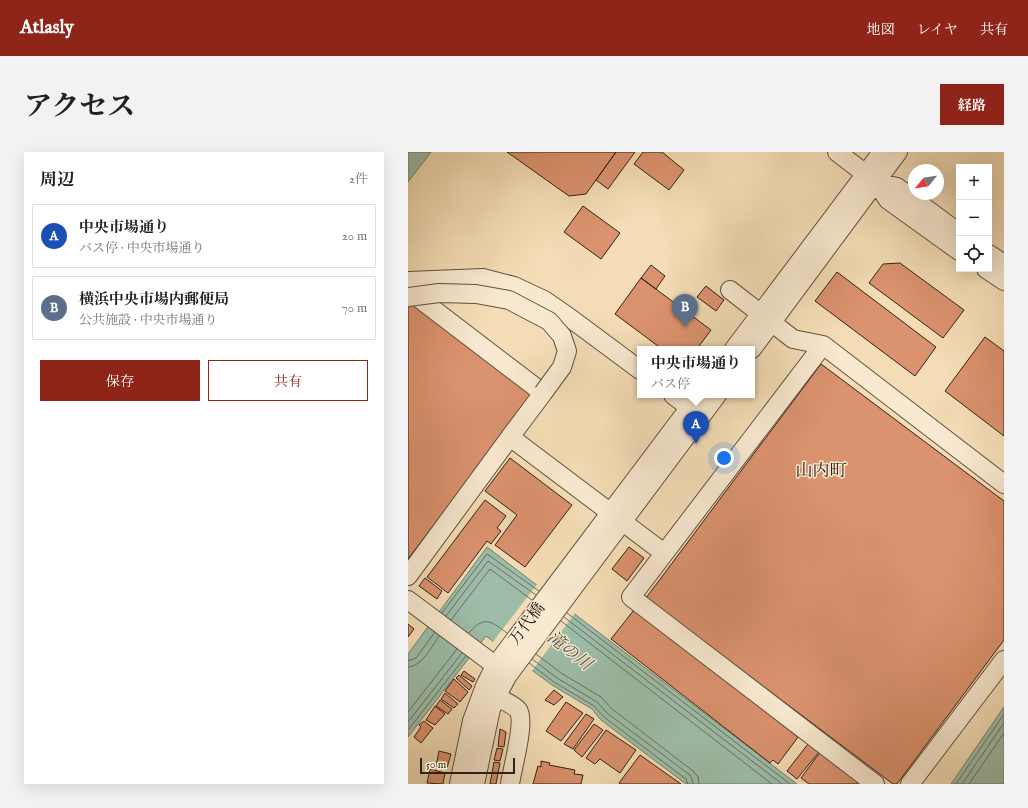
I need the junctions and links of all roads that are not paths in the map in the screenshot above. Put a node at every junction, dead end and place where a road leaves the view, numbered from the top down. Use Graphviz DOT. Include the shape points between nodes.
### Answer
graph roads {
  1 [pos="837,152"];
  2 [pos="882,152"];
  3 [pos="898,152"];
  4 [pos="871,178"];
  5 [pos="956,231"];
  6 [pos="956,249"];
  7 [pos="992,256"];
  8 [pos="1004,264"];
  9 [pos="990,272"];
  10 [pos="408,281"];
  11 [pos="1004,281"];
  12 [pos="408,290"];
  13 [pos="730,290"];
  14 [pos="408,298"];
  15 [pos="766,318"];
  16 [pos="823,345"];
  17 [pos="737,346"];
  18 [pos="753,346"];
  19 [pos="637,368"];
  20 [pos="542,393"];
  21 [pos="684,398"];
  22 [pos="715,398"];
  23 [pos="694,401"];
  24 [pos="510,437"];
  25 [pos="1004,484"];
  26 [pos="617,517"];
  27 [pos="664,553"];
  28 [pos="408,576"];
  29 [pos="408,600"];
  30 [pos="1004,660"];
  31 [pos="501,663"];
  32 [pos="489,694"];
  33 [pos="459,784"];
  34 [pos="475,784"];
  35 [pos="510,784"];
  36 [pos="876,784"];
  37 [pos="910,784"];
  1 -- 4 [label="street"];
  2 -- 4 [label="street"];
  3 -- 4 [label="street"];
  4 -- 5 [label="street" via="897,187"];
  4 -- 6 [label="street" via="888,200"];
  4 -- 15 [label="street"];
  7 -- 8 [label="street"];
  9 -- 11 [label="street"];
  10 -- 19 [label="street" via="483,278 514,286 549,304"];
  12 -- 20 [label="street"];
  13 -- 15 [label="street"];
  14 -- 20 [label="street, bridge" via="439,294 476,294 510,300 549,321 562,336 567,351 562,368"];
  15 -- 16 [label="street" via="793,339"];
  15 -- 17 [label="street"];
  15 -- 18 [label="street"];
  16 -- 25 [label="street"];
  16 -- 27 [label="street"];
  20 -- 24 [label="street"];
  21 -- 23 [label="street"];
  22 -- 26 [label="street"];
  23 -- 26 [label="street"];
  24 -- 26 [label="street"];
  24 -- 28 [label="street"];
  26 -- 27 [label="street"];
  26 -- 31 [label="street, 万代橋" via="556,597"];
  27 -- 36 [label="street" via="631,597"];
  29 -- 31 [label="street"];
  30 -- 37 [label="street"];
  31 -- 32 [label="street, 万代橋"];
  32 -- 33 [label="street" via="472,721"];
  32 -- 34 [label="street" via="486,731"];
  32 -- 35 [label="street" via="518,710 521,717"];
}
